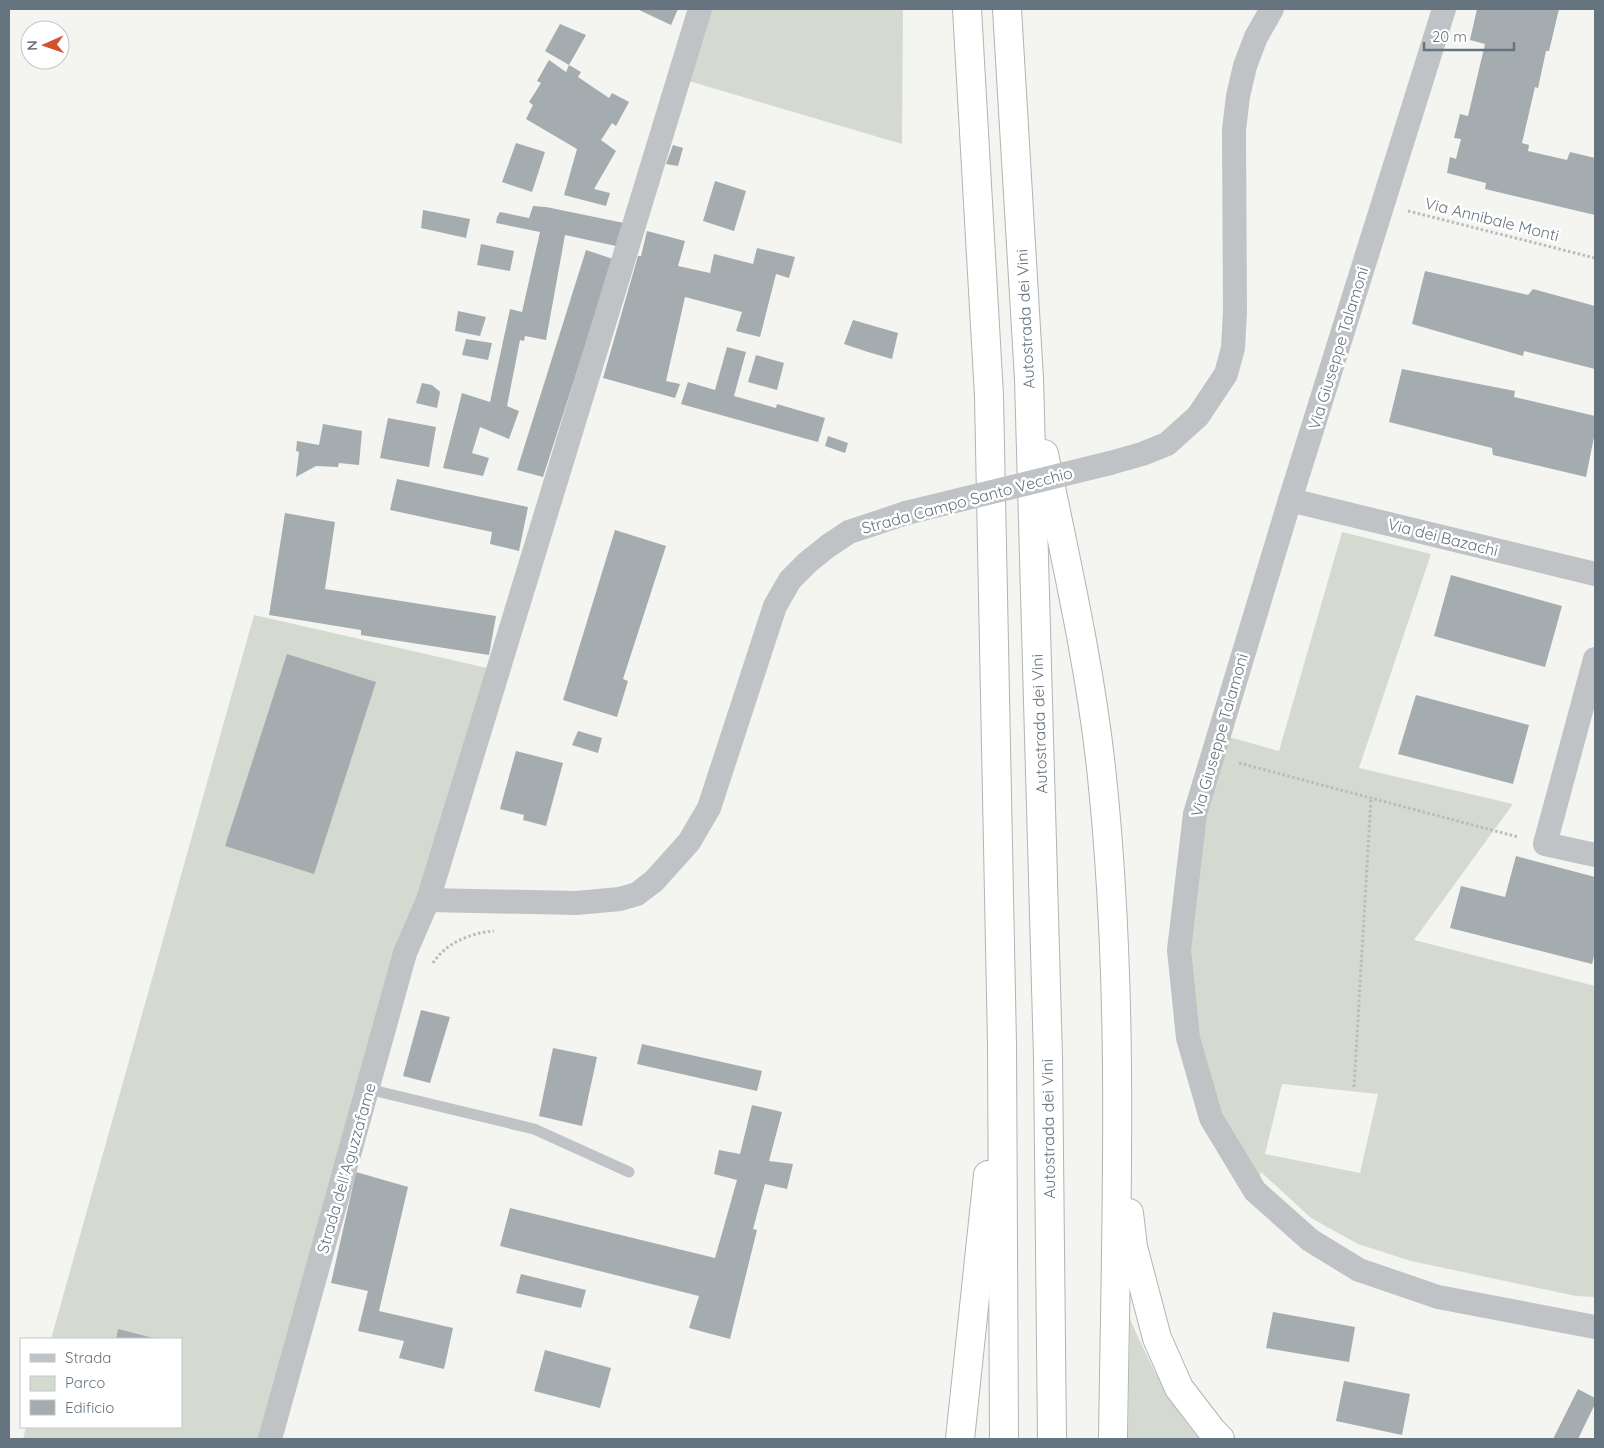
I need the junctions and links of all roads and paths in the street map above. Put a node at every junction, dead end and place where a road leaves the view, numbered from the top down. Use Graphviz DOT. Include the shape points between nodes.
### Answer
graph roads {
  1 [pos="700,9"];
  2 [pos="967,9"];
  3 [pos="1007,9"];
  4 [pos="1272,9"];
  5 [pos="1444,9"];
  6 [pos="1383,205"];
  7 [pos="1595,258"];
  8 [pos="1029,379"];
  9 [pos="1290,500"];
  10 [pos="1595,574"];
  11 [pos="1595,658"];
  12 [pos="1212,756"];
  13 [pos="1371,798"];
  14 [pos="1545,844"];
  15 [pos="1595,855"];
  16 [pos="428,900"];
  17 [pos="496,931"];
  18 [pos="400,973"];
  19 [pos="1002,1045"];
  20 [pos="1354,1087"];
  21 [pos="368,1089"];
  22 [pos="1117,1118"];
  23 [pos="629,1172"];
  24 [pos="1595,1327"];
  25 [pos="270,1439"];
  26 [pos="960,1439"];
  27 [pos="1004,1439"];
  28 [pos="1052,1439"];
  29 [pos="1113,1439"];
  30 [pos="1220,1439"];
  1 -- 16 [label="street, Strada dell'Aguzzafame"];
  2 -- 19 [label="highway" via="989,396"];
  3 -- 8 [label="highway, Autostrada dei Vini"];
  4 -- 16 [label="street, Strada Campo Santo Vecchio, bridge" via="1245,66 1234,130 1234,348 1226,374 1198,416 1167,444 1142,454 906,513 848,532 814,556 790,580 774,606 709,808 689,842 654,881 637,894 576,903"];
  5 -- 6 [label="street, Via Giuseppe Talamoni"];
  6 -- 7 [label="path, Via Annibale Monti"];
  6 -- 9 [label="street, Via Giuseppe Talamoni"];
  8 -- 22 [label="highway" via="1084,653 1102,776 1114,936"];
  8 -- 28 [label="highway, Autostrada dei Vini" via="1048,1058"];
  9 -- 10 [label="street, Via dei Bazachi"];
  9 -- 12 [label="street, Via Giuseppe Talamoni"];
  11 -- 14 [label="street"];
  12 -- 13 [label="path"];
  12 -- 24 [label="street, Via Giuseppe Talamoni" via="1195,814 1180,950 1188,1038 1211,1118 1256,1191 1310,1240 1359,1270 1438,1297"];
  13 -- 14 [label="path"];
  13 -- 20 [label="path"];
  14 -- 15 [label="street"];
  16 -- 18 [label="street, Strada dell'Aguzzafame"];
  17 -- 18 [label="path" via="466,937 451,945 439,954 424,980"];
  18 -- 21 [label="street, Strada dell'Aguzzafame"];
  19 -- 26 [label="highway"];
  19 -- 27 [label="highway"];
  21 -- 23 [label="lane" via="534,1129"];
  21 -- 25 [label="street, Strada dell'Aguzzafame"];
  22 -- 29 [label="highway"];
  22 -- 30 [label="highway" via="1133,1247 1157,1338 1179,1388"];
}
